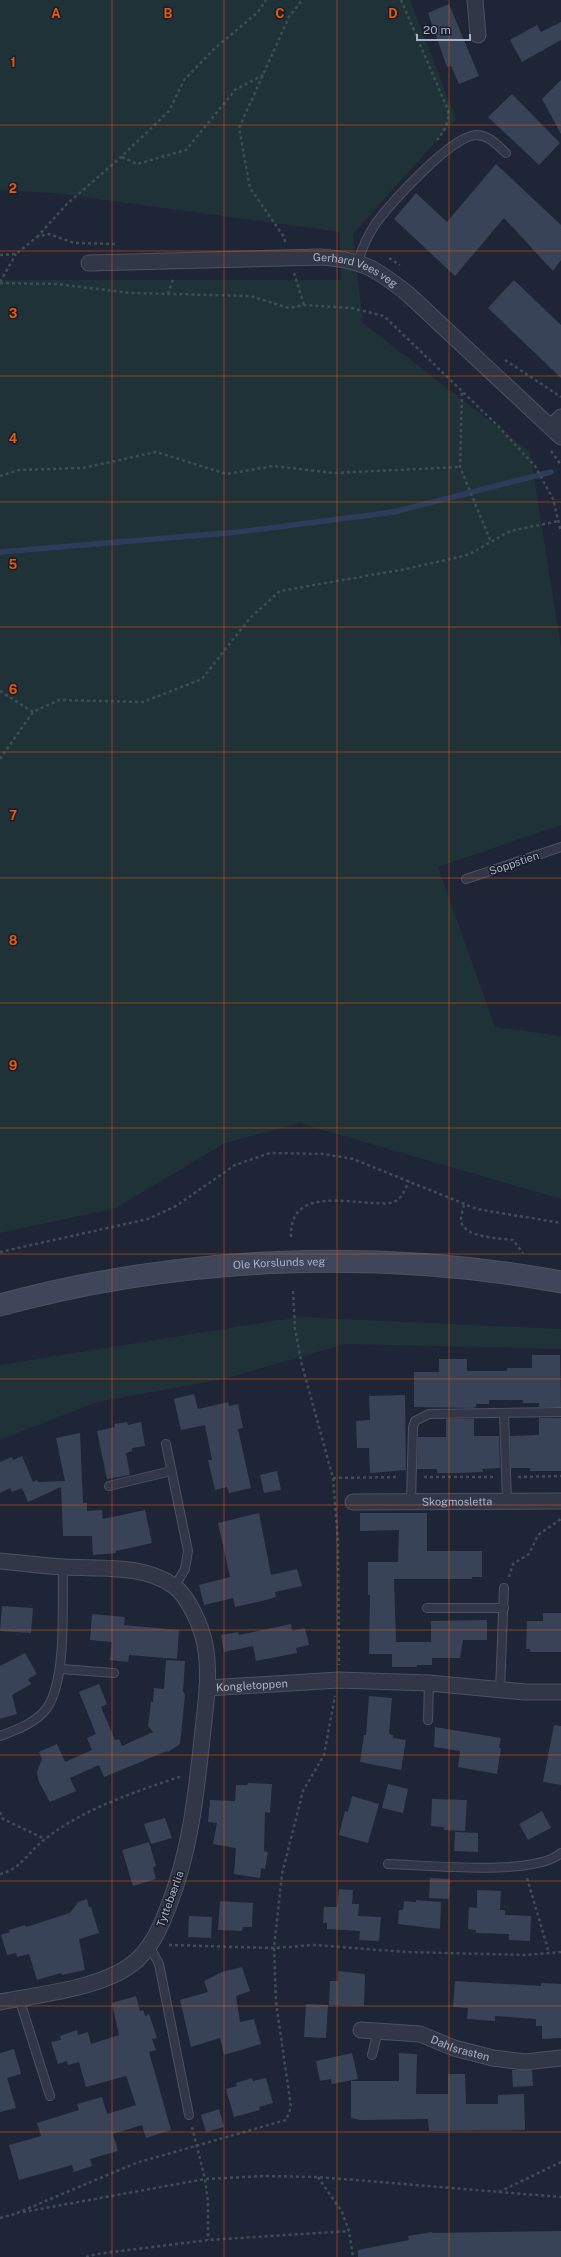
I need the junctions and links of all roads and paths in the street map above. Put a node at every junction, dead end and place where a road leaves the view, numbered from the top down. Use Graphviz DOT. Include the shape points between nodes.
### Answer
graph roads {
  1 [pos="266,0"];
  2 [pos="302,0"];
  3 [pos="401,0"];
  4 [pos="475,0"];
  5 [pos="478,35"];
  6 [pos="264,74"];
  7 [pos="436,141"];
  8 [pos="506,153"];
  9 [pos="121,157"];
  10 [pos="37,237"];
  11 [pos="121,244"];
  12 [pos="16,254"];
  13 [pos="0,255"];
  14 [pos="290,259"];
  15 [pos="358,262"];
  16 [pos="89,263"];
  17 [pos="0,283"];
  18 [pos="304,305"];
  19 [pos="462,393"];
  20 [pos="558,427"];
  21 [pos="460,467"];
  22 [pos="0,476"];
  23 [pos="559,521"];
  24 [pos="561,532"];
  25 [pos="491,542"];
  26 [pos="0,691"];
  27 [pos="33,712"];
  28 [pos="0,759"];
  29 [pos="561,847"];
  30 [pos="466,879"];
  31 [pos="409,1181"];
  32 [pos="464,1205"];
  33 [pos="561,1223"];
  34 [pos="291,1237"];
  35 [pos="0,1252"];
  36 [pos="523,1253"];
  37 [pos="561,1282"];
  38 [pos="293,1291"];
  39 [pos="0,1305"];
  40 [pos="561,1412"];
  41 [pos="504,1413"];
  42 [pos="166,1444"];
  43 [pos="171,1471"];
  44 [pos="561,1476"];
  45 [pos="413,1477"];
  46 [pos="506,1477"];
  47 [pos="333,1478"];
  48 [pos="109,1486"];
  49 [pos="412,1501"];
  50 [pos="507,1501"];
  51 [pos="561,1501"];
  52 [pos="353,1502"];
  53 [pos="561,1519"];
  54 [pos="0,1561"];
  55 [pos="63,1567"];
  56 [pos="175,1586"];
  57 [pos="504,1588"];
  58 [pos="427,1608"];
  59 [pos="504,1608"];
  60 [pos="61,1669"];
  61 [pos="114,1673"];
  62 [pos="338,1680"];
  63 [pos="429,1683"];
  64 [pos="207,1688"];
  65 [pos="500,1690"];
  66 [pos="561,1692"];
  67 [pos="428,1720"];
  68 [pos="0,1736"];
  69 [pos="199,1770"];
  70 [pos="0,1812"];
  71 [pos="45,1839"];
  72 [pos="561,1853"];
  73 [pos="388,1864"];
  74 [pos="523,1866"];
  75 [pos="0,1874"];
  76 [pos="152,1944"];
  77 [pos="274,1948"];
  78 [pos="561,1952"];
  79 [pos="549,1953"];
  80 [pos="20,1998"];
  81 [pos="0,2002"];
  82 [pos="361,2030"];
  83 [pos="378,2031"];
  84 [pos="372,2055"];
  85 [pos="561,2058"];
  86 [pos="50,2096"];
  87 [pos="189,2114"];
  88 [pos="197,2144"];
  89 [pos="561,2162"];
  90 [pos="318,2177"];
  91 [pos="205,2179"];
  92 [pos="497,2193"];
  93 [pos="561,2197"];
  94 [pos="17,2213"];
  95 [pos="0,2218"];
  96 [pos="349,2231"];
  97 [pos="208,2240"];
  98 [pos="86,2257"];
  99 [pos="353,2257"];
  1 -- 9 [label="path" via="258,12 214,49 184,80 168,112"];
  2 -- 6 [label="path" via="289,17"];
  3 -- 7 [label="path" via="448,110 449,120"];
  4 -- 5 [label="street"];
  6 -- 9 [label="path" via="235,90 186,150 138,164"];
  6 -- 14 [label="path" via="239,128 250,188 284,237"];
  8 -- 15 [label="lane" via="488,137 475,135 460,140 431,163 378,222 363,247"];
  9 -- 10 [label="path" via="67,204"];
  10 -- 11 [label="path" via="49,234 74,243"];
  10 -- 12 [label="path"];
  12 -- 13 [label="path"];
  12 -- 17 [label="path"];
  14 -- 15 [label="street, Gerhard Vees veg" via="321,257"];
  14 -- 16 [label="street, Gerhard Vees veg"];
  14 -- 18 [label="path"];
  15 -- 20 [label="street, Gerhard Vees veg" via="389,278"];
  17 -- 18 [label="path" via="56,284 131,293 250,296 290,308"];
  18 -- 19 [label="path" via="351,308 384,316"];
  19 -- 21 [label="path"];
  19 -- 23 [label="path" via="497,425 535,466 553,499"];
  21 -- 22 [label="path" via="334,473 273,466 227,474 156,452 83,468 19,470"];
  21 -- 25 [label="path"];
  23 -- 24 [label="path"];
  23 -- 25 [label="path" via="510,531"];
  25 -- 27 [label="path" via="468,555 406,569 280,591 250,618 202,679 143,702 59,700"];
  26 -- 27 [label="path"];
  27 -- 28 [label="path"];
  29 -- 30 [label="lane, Soppstien"];
  31 -- 32 [label="path"];
  31 -- 34 [label="path" via="401,1196 390,1203 305,1204 293,1219"];
  31 -- 35 [label="path" via="353,1159 324,1154 270,1153 235,1165 176,1206 148,1219"];
  32 -- 33 [label="path" via="488,1212"];
  32 -- 36 [label="path" via="461,1221 470,1232 513,1240"];
  37 -- 39 [label="street, Ole Korslunds veg" via="516,1273 440,1266 353,1262 277,1263 160,1273"];
  38 -- 47 [label="path" via="295,1329 302,1365"];
  40 -- 41 [label="lane"];
  41 -- 45 [label="lane" via="429,1414 415,1421"];
  41 -- 46 [label="lane"];
  42 -- 43 [label="lane"];
  43 -- 48 [label="lane"];
  43 -- 56 [label="lane" via="188,1551 185,1569"];
  44 -- 46 [label="path"];
  45 -- 46 [label="path"];
  45 -- 47 [label="path"];
  45 -- 49 [label="lane"];
  46 -- 50 [label="lane"];
  47 -- 62 [label="path" via="338,1556"];
  49 -- 50 [label="street, Skogmosletta"];
  49 -- 52 [label="street, Skogmosletta"];
  50 -- 51 [label="street, Skogmosletta"];
  53 -- 57 [label="path" via="538,1535 529,1554 513,1564"];
  54 -- 55 [label="street, Kongletoppen"];
  55 -- 56 [label="street, Kongletoppen" via="116,1568 154,1576"];
  55 -- 60 [label="lane"];
  56 -- 64 [label="street, Kongletoppen" via="190,1607 206,1646"];
  57 -- 59 [label="lane"];
  58 -- 59 [label="lane"];
  59 -- 65 [label="lane"];
  60 -- 61 [label="lane"];
  60 -- 68 [label="lane" via="54,1695 46,1709 32,1722"];
  62 -- 63 [label="street, Kongletoppen"];
  62 -- 64 [label="street, Kongletoppen"];
  62 -- 77 [label="path" via="324,1755 303,1791 282,1874"];
  63 -- 65 [label="street, Kongletoppen"];
  63 -- 67 [label="lane"];
  64 -- 69 [label="street, Tyttebærlia"];
  65 -- 66 [label="street, Kongletoppen"];
  69 -- 71 [label="path" via="98,1807"];
  69 -- 76 [label="street, Tyttebærlia" via="186,1855 173,1895"];
  70 -- 71 [label="path" via="4,1819"];
  71 -- 75 [label="path" via="16,1868"];
  72 -- 74 [label="lane" via="551,1859"];
  73 -- 74 [label="lane" via="514,1868"];
  74 -- 79 [label="path"];
  76 -- 77 [label="path"];
  76 -- 80 [label="street, Tyttebærlia" via="135,1962 118,1974 93,1983"];
  76 -- 87 [label="lane" via="159,1964"];
  77 -- 79 [label="path" via="314,1945 414,1952 525,1955"];
  77 -- 88 [label="path" via="276,2002 291,2107 286,2120"];
  78 -- 79 [label="path"];
  80 -- 81 [label="street, Tyttebærlia"];
  80 -- 86 [label="lane"];
  82 -- 83 [label="street, Dahlsrasten"];
  83 -- 84 [label="lane"];
  83 -- 85 [label="street, Dahlsrasten" via="420,2034 454,2048 493,2058 525,2062"];
  87 -- 88 [label="path"];
  88 -- 91 [label="path"];
  88 -- 94 [label="path" via="136,2163"];
  89 -- 92 [label="path"];
  90 -- 91 [label="path"];
  90 -- 92 [label="path"];
  90 -- 96 [label="path" via="342,2212"];
  91 -- 94 [label="path"];
  91 -- 97 [label="path"];
  92 -- 93 [label="path"];
  94 -- 95 [label="path"];
  96 -- 97 [label="path"];
  96 -- 99 [label="path"];
  97 -- 98 [label="path"];
}
